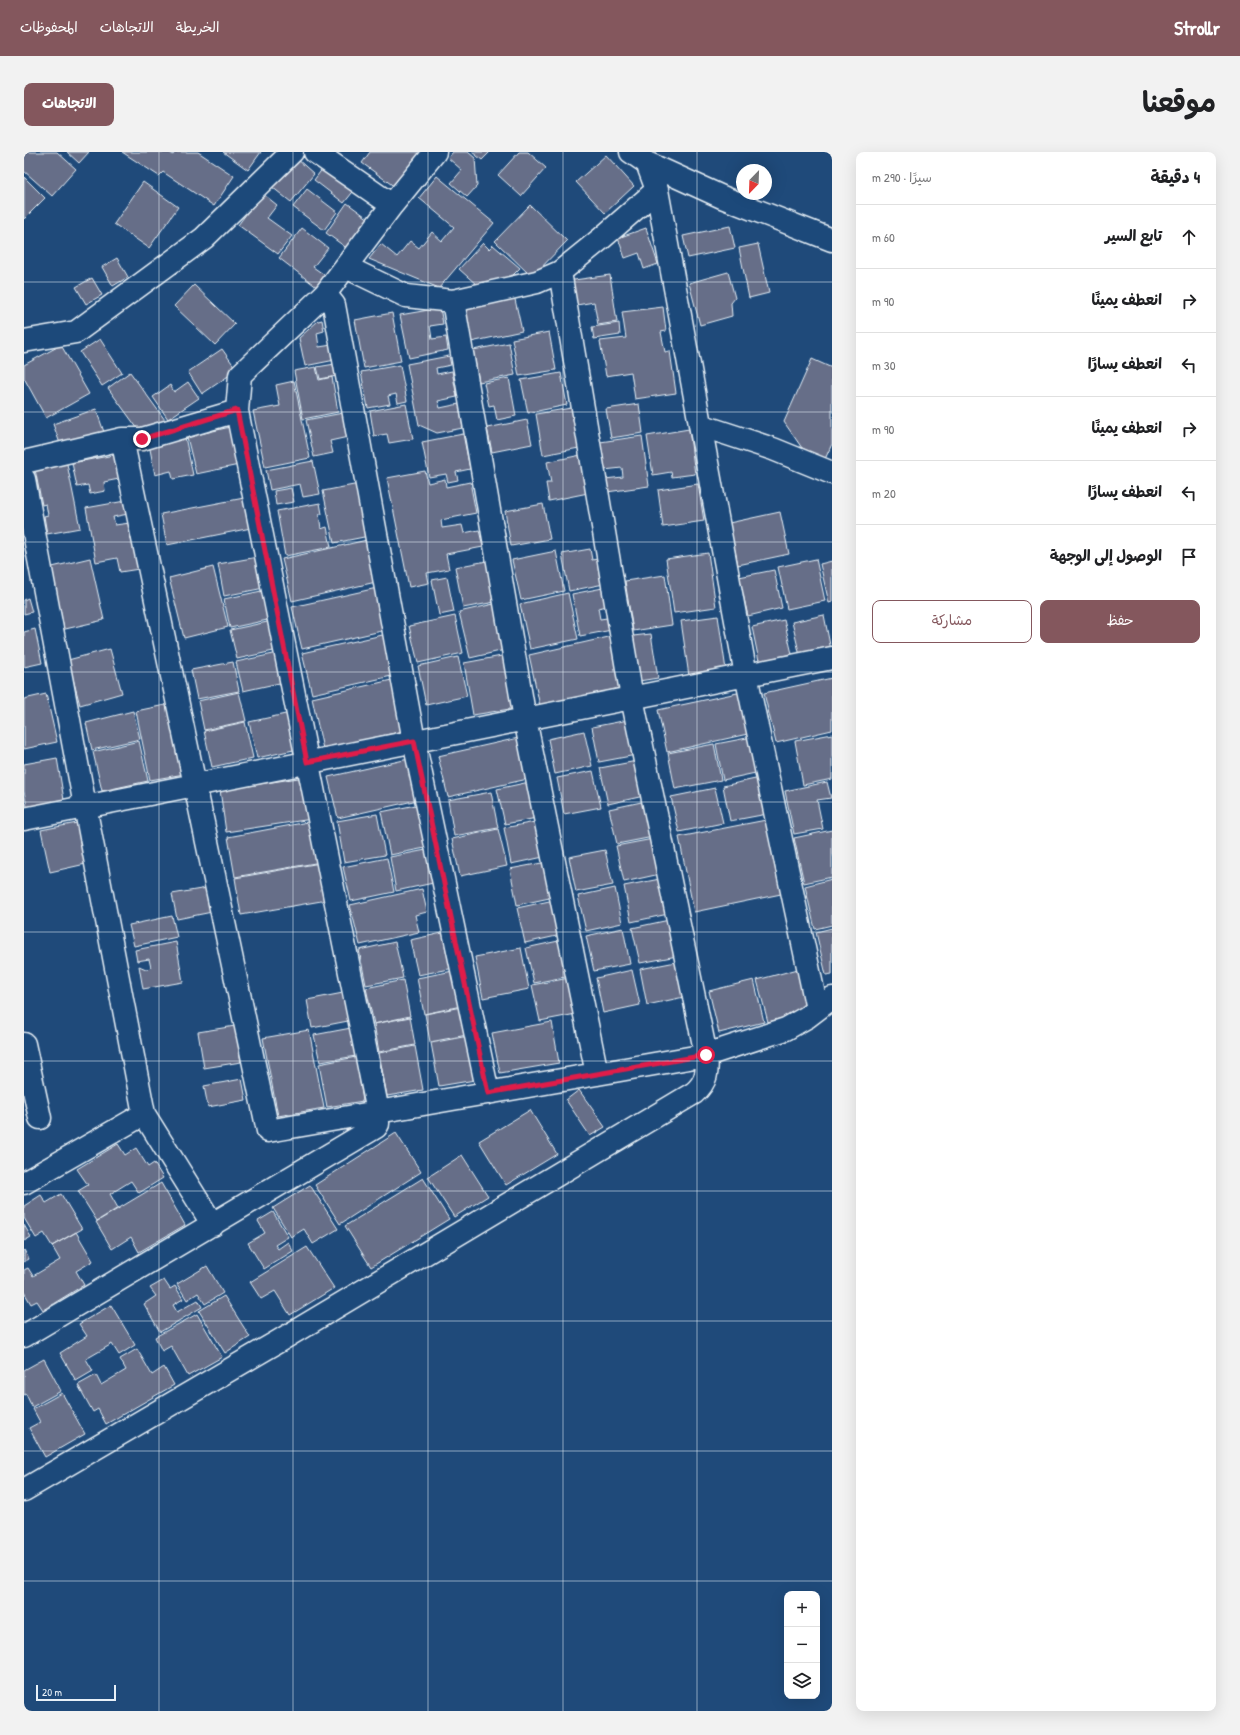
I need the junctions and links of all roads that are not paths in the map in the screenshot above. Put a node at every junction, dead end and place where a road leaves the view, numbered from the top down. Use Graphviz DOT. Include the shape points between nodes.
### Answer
graph roads {
  1 [pos="292,152"];
  2 [pos="315,152"];
  3 [pos="435,152"];
  4 [pos="639,157"];
  5 [pos="657,190"];
  6 [pos="392,205"];
  7 [pos="832,240"];
  8 [pos="346,267"];
  9 [pos="560,272"];
  10 [pos="325,294"];
  11 [pos="453,301"];
  12 [pos="24,341"];
  13 [pos="237,410"];
  14 [pos="700,425"];
  15 [pos="122,439"];
  16 [pos="24,462"];
  17 [pos="832,473"];
  18 [pos="24,479"];
  19 [pos="832,658"];
  20 [pos="746,675"];
  21 [pos="632,698"];
  22 [pos="525,719"];
  23 [pos="414,741"];
  24 [pos="307,762"];
  25 [pos="194,784"];
  26 [pos="85,806"];
  27 [pos="24,819"];
  28 [pos="825,1004"];
  29 [pos="24,1044"];
  30 [pos="706,1055"];
  31 [pos="597,1074"];
  32 [pos="488,1093"];
  33 [pos="378,1112"];
  34 [pos="144,1114"];
  35 [pos="40,1118"];
  36 [pos="24,1183"];
  37 [pos="213,1225"];
  38 [pos="24,1336"];
  39 [pos="24,1490"];
  1 -- 12 [label="street" via="204,238 76,332"];
  2 -- 6 [label="street"];
  3 -- 6 [label="street"];
  4 -- 5 [label="street"];
  4 -- 7 [label="street" via="722,196"];
  5 -- 9 [label="street"];
  5 -- 14 [label="street"];
  6 -- 8 [label="street"];
  8 -- 10 [label="street"];
  8 -- 11 [label="street" via="406,296"];
  9 -- 11 [label="street" via="537,282"];
  9 -- 21 [label="street"];
  10 -- 13 [label="street" via="240,375"];
  10 -- 23 [label="street" via="334,305"];
  11 -- 22 [label="street"];
  13 -- 15 [label="street" via="142,439"];
  13 -- 24 [label="street"];
  14 -- 17 [label="street" via="774,449"];
  14 -- 20 [label="street"];
  15 -- 16 [label="street"];
  15 -- 25 [label="street"];
  18 -- 26 [label="street"];
  19 -- 20 [label="street"];
  20 -- 21 [label="street"];
  20 -- 28 [label="street"];
  21 -- 22 [label="street"];
  21 -- 30 [label="street"];
  22 -- 23 [label="street"];
  22 -- 31 [label="street"];
  23 -- 24 [label="street"];
  23 -- 32 [label="street"];
  24 -- 25 [label="street"];
  24 -- 33 [label="street"];
  25 -- 26 [label="street"];
  25 -- 33 [label="street" via="268,1131"];
  26 -- 27 [label="street"];
  26 -- 34 [label="street"];
  28 -- 30 [label="street" via="786,1030"];
  29 -- 35 [label="street"];
  30 -- 31 [label="street"];
  30 -- 39 [label="street" via="708,1069 705,1079 694,1093"];
  31 -- 32 [label="street"];
  32 -- 33 [label="street"];
  33 -- 37 [label="street" via="376,1127"];
  34 -- 36 [label="street"];
  34 -- 37 [label="street"];
  37 -- 38 [label="street"];
}
